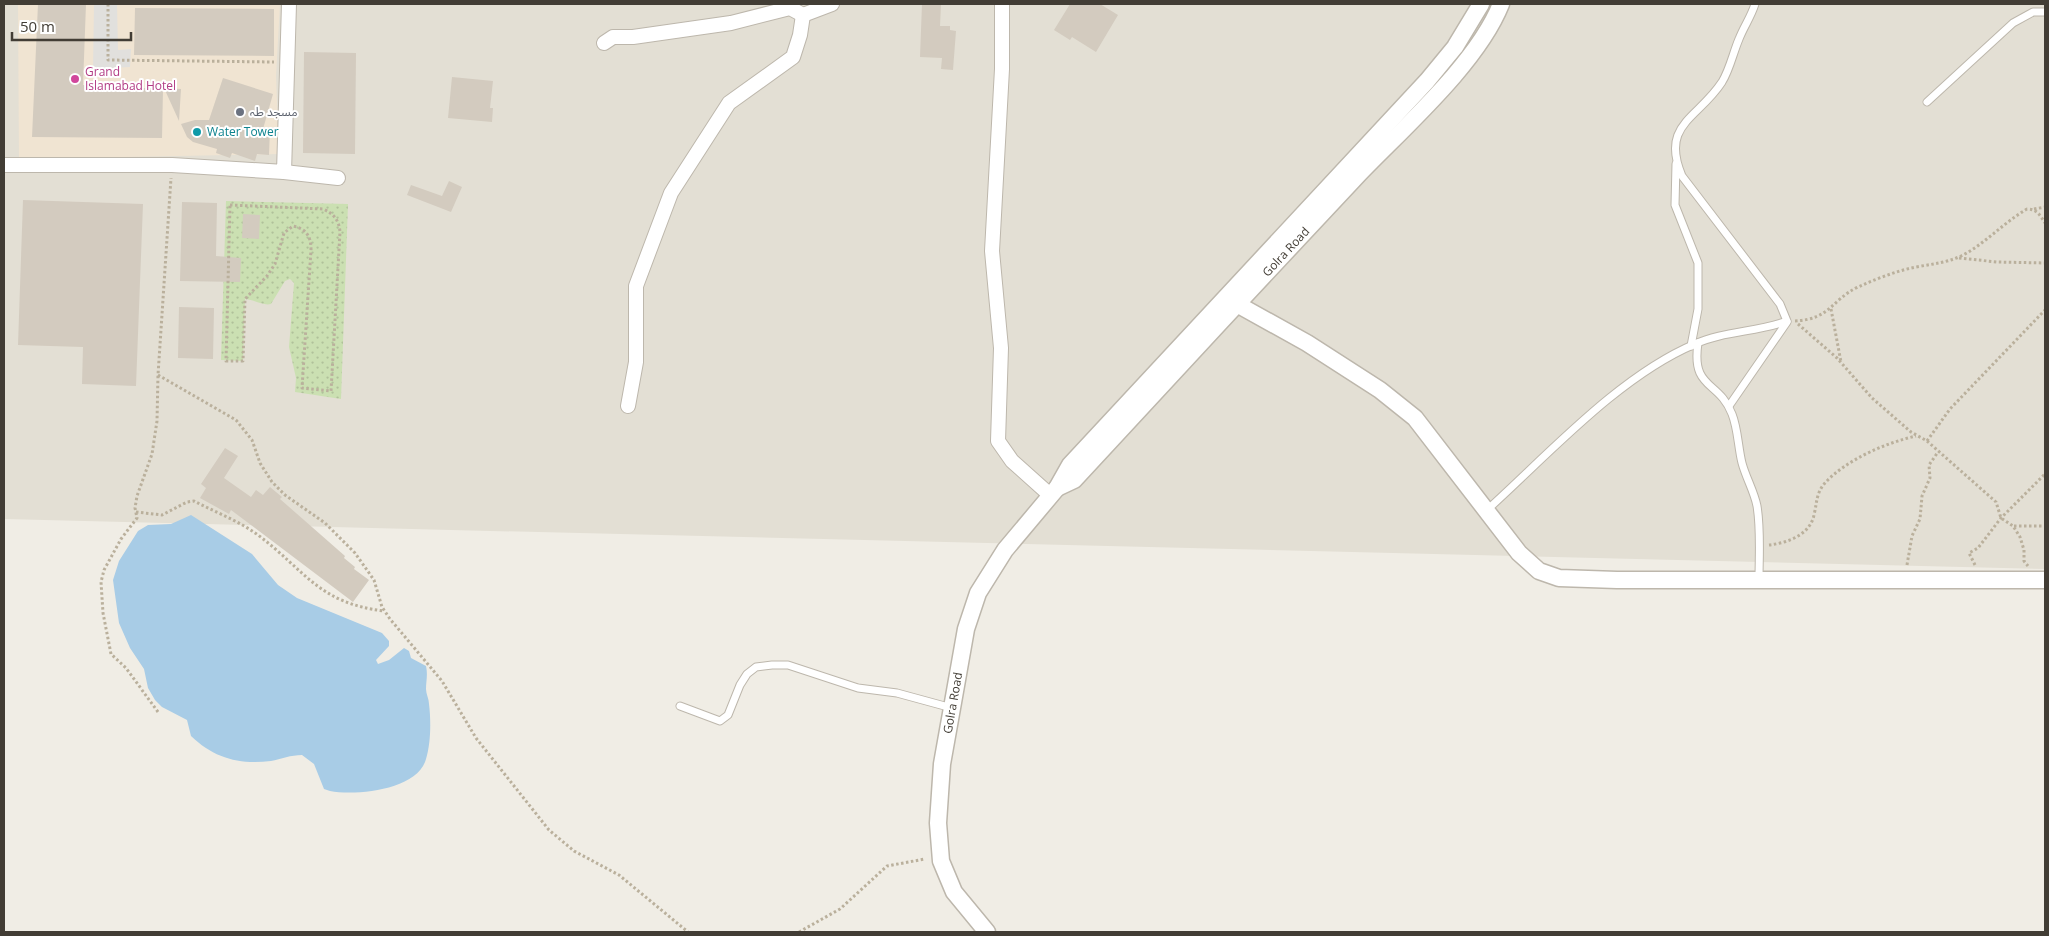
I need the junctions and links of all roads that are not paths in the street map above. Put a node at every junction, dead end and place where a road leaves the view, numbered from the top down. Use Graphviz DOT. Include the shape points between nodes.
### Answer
graph roads {
  1 [pos="289,4"];
  2 [pos="832,4"];
  3 [pos="1002,4"];
  4 [pos="1481,4"];
  5 [pos="1502,4"];
  6 [pos="1754,4"];
  7 [pos="2045,12"];
  8 [pos="803,15"];
  9 [pos="604,43"];
  10 [pos="1927,102"];
  11 [pos="1676,162"];
  12 [pos="4,165"];
  13 [pos="284,172"];
  14 [pos="338,178"];
  15 [pos="1231,302"];
  16 [pos="1791,321"];
  17 [pos="1694,344"];
  18 [pos="628,406"];
  19 [pos="1729,406"];
  20 [pos="1053,492"];
  21 [pos="1487,510"];
  22 [pos="1759,580"];
  23 [pos="2044,580"];
  24 [pos="680,706"];
  25 [pos="952,708"];
  26 [pos="987,932"];
  1 -- 13 [label="street"];
  2 -- 8 [label="street"];
  3 -- 20 [label="street" via="1002,69 992,252 1002,348 998,442 1012,461"];
  4 -- 15 [label="street, Golra Road" via="1455,47"];
  5 -- 15 [label="street, Golra Road" via="1493,25 1452,77"];
  6 -- 11 [label="lane" via="1751,18 1740,35 1722,81 1679,130 1675,144"];
  7 -- 10 [label="lane" via="2033,12 2014,23"];
  8 -- 9 [label="street" via="790,8 731,23 613,37"];
  8 -- 18 [label="street" via="792,57 729,103 672,193 636,286 636,362"];
  11 -- 16 [label="lane" via="1682,176"];
  11 -- 17 [label="lane" via="1675,205 1698,263"];
  12 -- 13 [label="street" via="172,165"];
  13 -- 14 [label="street"];
  15 -- 20 [label="street, Golra Road" via="1074,480"];
  15 -- 21 [label="street" via="1307,343 1387,395 1415,418"];
  16 -- 17 [label="lane"];
  16 -- 19 [label="lane"];
  17 -- 19 [label="lane" via="1701,378"];
  17 -- 21 [label="lane" via="1620,389"];
  19 -- 22 [label="lane" via="1746,478 1754,492 1757,508"];
  20 -- 25 [label="street, Golra Road" via="1004,550 978,593 966,629"];
  21 -- 22 [label="street" via="1520,553 1539,571 1559,578"];
  22 -- 23 [label="street"];
  24 -- 25 [label="lane" via="720,721 728,715 747,674 756,667 788,665 858,688"];
  25 -- 26 [label="street, Golra Road" via="938,823 941,856 954,892"];
}
